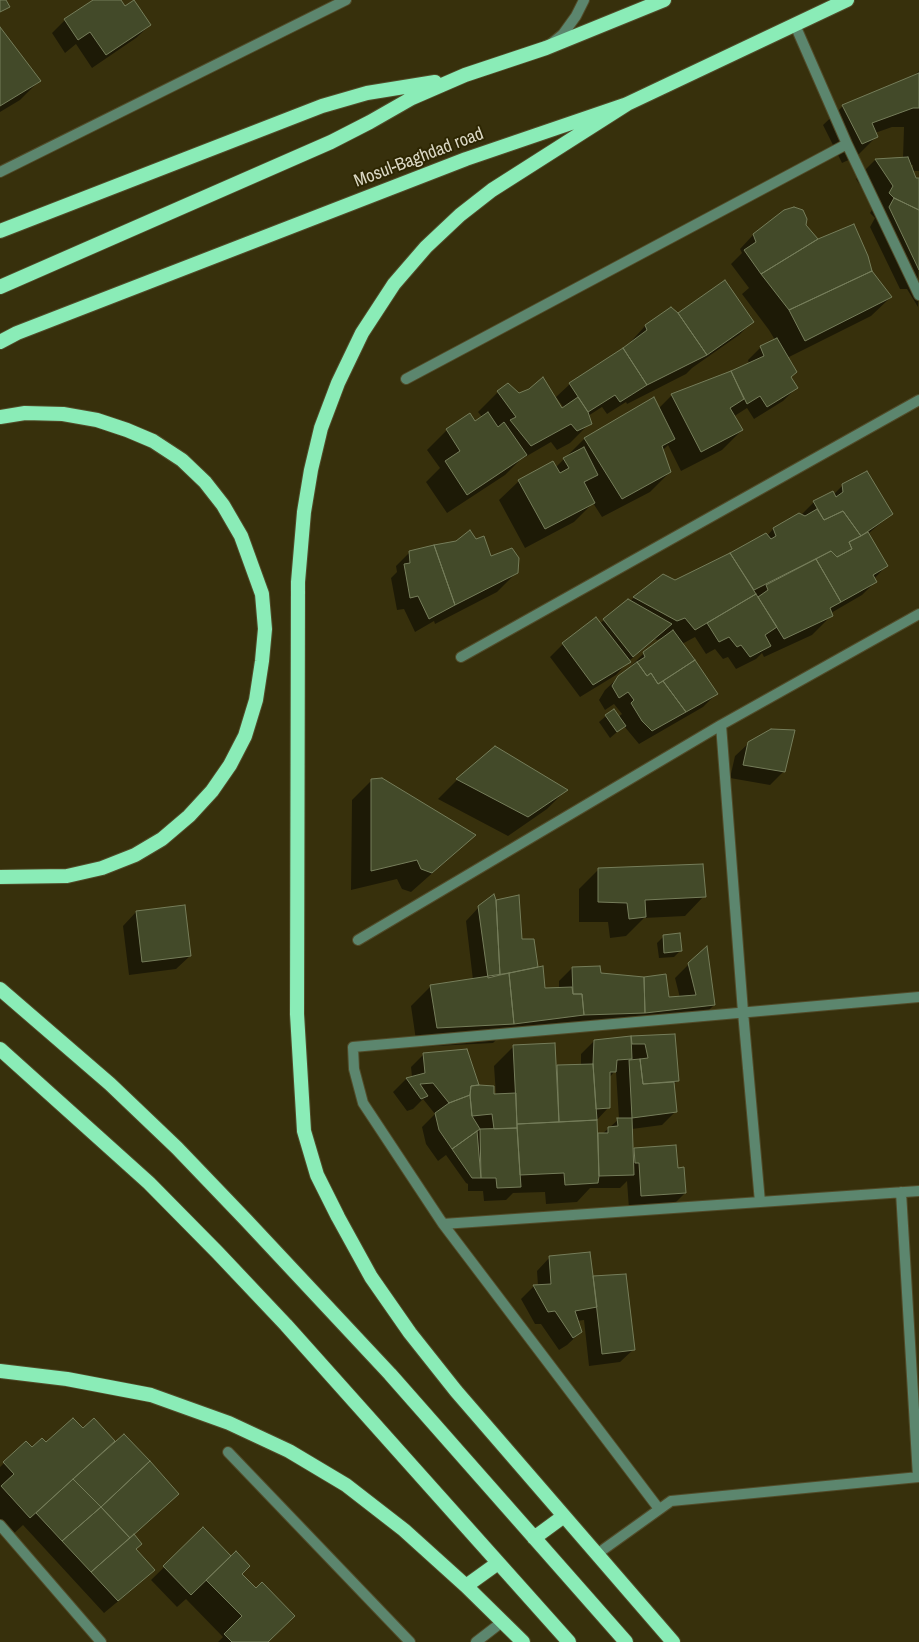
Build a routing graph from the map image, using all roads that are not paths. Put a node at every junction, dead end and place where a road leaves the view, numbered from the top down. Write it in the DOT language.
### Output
graph roads {
  1 [pos="346,0"];
  2 [pos="584,0"];
  3 [pos="664,0"];
  4 [pos="847,0"];
  5 [pos="795,25"];
  6 [pos="546,48"];
  7 [pos="465,76"];
  8 [pos="627,104"];
  9 [pos="847,144"];
  10 [pos="0,172"];
  11 [pos="0,231"];
  12 [pos="0,287"];
  13 [pos="919,294"];
  14 [pos="0,342"];
  15 [pos="406,379"];
  16 [pos="919,400"];
  17 [pos="0,417"];
  18 [pos="919,614"];
  19 [pos="461,657"];
  20 [pos="721,726"];
  21 [pos="0,877"];
  22 [pos="358,940"];
  23 [pos="0,989"];
  24 [pos="919,996"];
  25 [pos="743,1012"];
  26 [pos="0,1049"];
  27 [pos="919,1191"];
  28 [pos="901,1192"];
  29 [pos="760,1202"];
  30 [pos="443,1224"];
  31 [pos="0,1371"];
  32 [pos="228,1452"];
  33 [pos="919,1477"];
  34 [pos="659,1510"];
  35 [pos="564,1516"];
  36 [pos="0,1524"];
  37 [pos="534,1538"];
  38 [pos="597,1554"];
  39 [pos="498,1563"];
  40 [pos="466,1586"];
  41 [pos="502,1622"];
  42 [pos="101,1642"];
  43 [pos="410,1642"];
  44 [pos="476,1642"];
  45 [pos="522,1642"];
  46 [pos="569,1642"];
  47 [pos="626,1642"];
  48 [pos="673,1642"];
  1 -- 10 [label="street"];
  2 -- 6 [label="street"];
  3 -- 6 [label="highway"];
  4 -- 5 [label="highway, Mosul-Baghdad road"];
  5 -- 8 [label="highway, Mosul-Baghdad road"];
  5 -- 9 [label="street"];
  6 -- 7 [label="highway"];
  7 -- 11 [label="highway"];
  7 -- 12 [label="highway"];
  8 -- 14 [label="highway, Mosul-Baghdad road"];
  8 -- 35 [label="highway"];
  9 -- 13 [label="street"];
  9 -- 15 [label="street"];
  16 -- 19 [label="street"];
  17 -- 21 [label="highway"];
  18 -- 20 [label="street"];
  20 -- 22 [label="street"];
  20 -- 25 [label="street"];
  23 -- 37 [label="highway"];
  24 -- 25 [label="street"];
  25 -- 29 [label="street"];
  25 -- 30 [label="street"];
  26 -- 39 [label="highway"];
  27 -- 28 [label="street"];
  28 -- 29 [label="street"];
  28 -- 33 [label="street"];
  29 -- 30 [label="street"];
  30 -- 34 [label="street"];
  31 -- 40 [label="highway"];
  32 -- 43 [label="street"];
  33 -- 34 [label="street"];
  34 -- 38 [label="street"];
  35 -- 37 [label="highway"];
  35 -- 38 [label="highway"];
  36 -- 42 [label="street"];
  37 -- 47 [label="highway"];
  38 -- 48 [label="highway"];
  39 -- 40 [label="highway"];
  39 -- 46 [label="highway"];
  40 -- 41 [label="highway"];
  41 -- 44 [label="street"];
  41 -- 45 [label="highway"];
}
